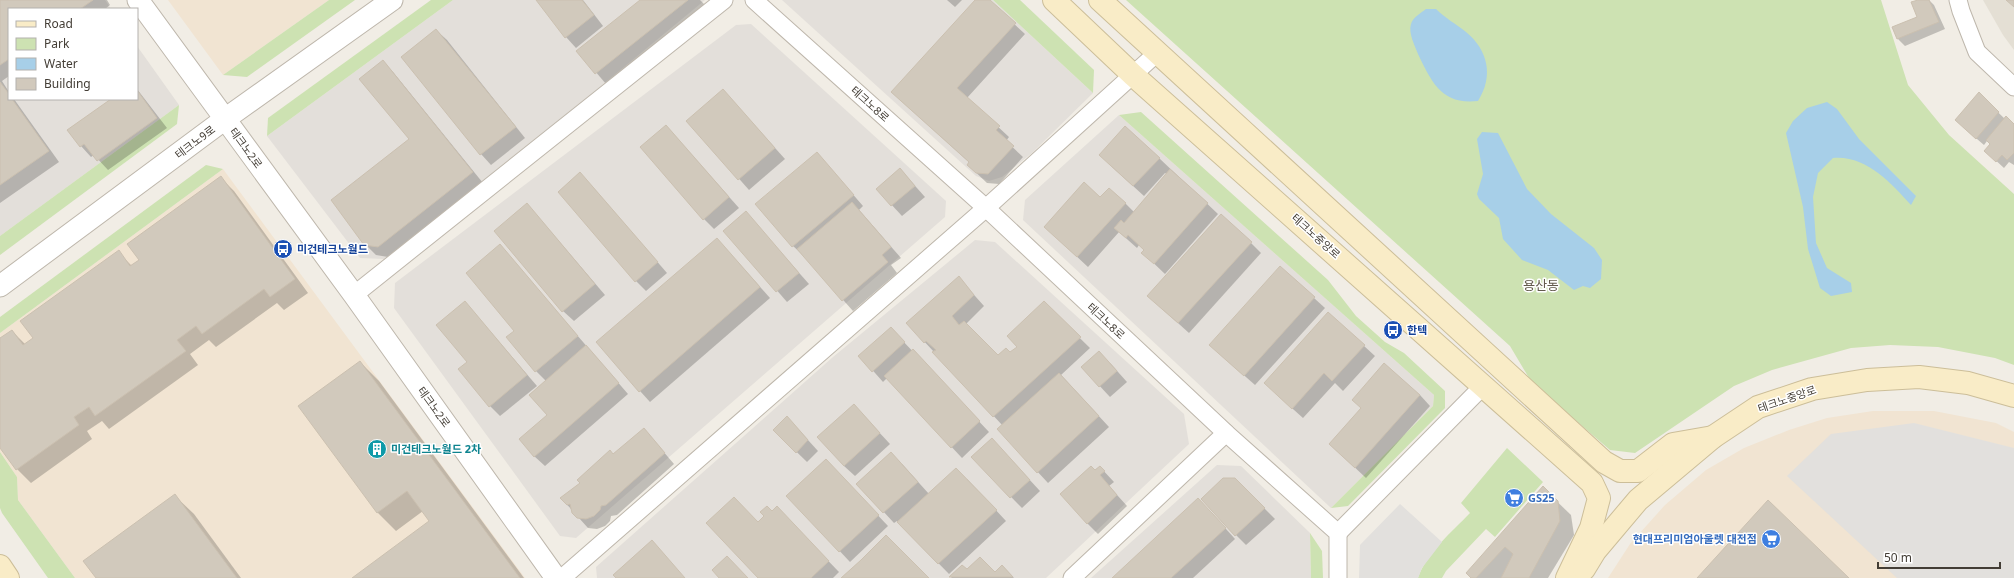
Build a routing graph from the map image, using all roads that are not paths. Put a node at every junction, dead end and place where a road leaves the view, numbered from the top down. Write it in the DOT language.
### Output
graph roads {
  1 [pos="138,0"];
  2 [pos="392,0"];
  3 [pos="724,0"];
  4 [pos="754,0"];
  5 [pos="1054,0"];
  6 [pos="1100,0"];
  7 [pos="1958,0"];
  8 [pos="1157,53"];
  9 [pos="1133,75"];
  10 [pos="2014,87"];
  11 [pos="225,119"];
  12 [pos="986,208"];
  13 [pos="0,286"];
  14 [pos="354,295"];
  15 [pos="1484,385"];
  16 [pos="2011,393"];
  17 [pos="1226,433"];
  18 [pos="1713,436"];
  19 [pos="1338,533"];
  20 [pos="0,566"];
  21 [pos="8,578"];
  22 [pos="556,578"];
  23 [pos="562,578"];
  24 [pos="1072,578"];
  25 [pos="1338,578"];
  26 [pos="1567,578"];
  27 [pos="1578,578"];
  1 -- 11 [label="street, 테크노2로"];
  2 -- 11 [label="street, 테크노9로"];
  3 -- 14 [label="street"];
  4 -- 12 [label="street, 테크노8로"];
  5 -- 9 [label="main road, 테크노중앙로"];
  6 -- 8 [label="main road"];
  7 -- 10 [label="street"];
  8 -- 9 [label="street"];
  8 -- 18 [label="main road"];
  9 -- 12 [label="street"];
  9 -- 15 [label="main road, 테크노중앙로"];
  11 -- 13 [label="street, 테크노9로"];
  11 -- 14 [label="street, 테크노2로"];
  12 -- 17 [label="street, 테크노8로"];
  12 -- 23 [label="street"];
  14 -- 22 [label="street, 테크노2로"];
  15 -- 19 [label="street"];
  15 -- 26 [label="main road, 테크노중앙로"];
  16 -- 18 [label="main road, 테크노중앙로"];
  17 -- 19 [label="street, 테크노8로"];
  17 -- 24 [label="street"];
  18 -- 27 [label="main road, 테크노중앙로"];
  19 -- 25 [label="street"];
  20 -- 21 [label="main road"];
}
